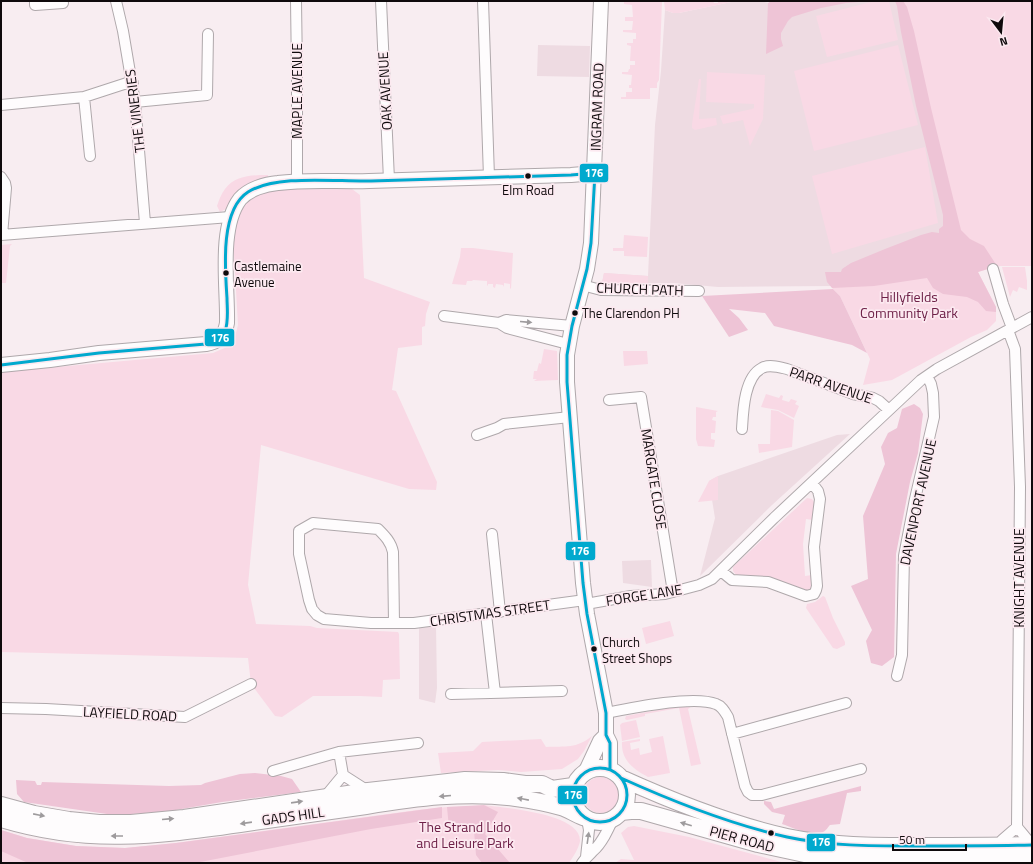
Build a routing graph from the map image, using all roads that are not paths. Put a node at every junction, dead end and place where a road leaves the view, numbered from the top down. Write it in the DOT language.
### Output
graph roads {
  1 [pos="35,1"];
  2 [pos="116,1"];
  3 [pos="296,1"];
  4 [pos="381,1"];
  5 [pos="483,1"];
  6 [pos="601,1"];
  7 [pos="63,3"];
  8 [pos="208,34"];
  9 [pos="133,83"];
  10 [pos="84,97"];
  11 [pos="135,102"];
  12 [pos="1,105"];
  13 [pos="90,156"];
  14 [pos="594,173"];
  15 [pos="1,177"];
  16 [pos="489,177"];
  17 [pos="389,180"];
  18 [pos="296,182"];
  19 [pos="230,217"];
  20 [pos="145,223"];
  21 [pos="2,235"];
  22 [pos="993,269"];
  23 [pos="582,285"];
  24 [pos="699,291"];
  25 [pos="444,316"];
  26 [pos="1032,317"];
  27 [pos="499,323"];
  28 [pos="572,326"];
  29 [pos="1010,329"];
  30 [pos="568,344"];
  31 [pos="1,365"];
  32 [pos="927,376"];
  33 [pos="609,400"];
  34 [pos="889,410"];
  35 [pos="570,417"];
  36 [pos="742,429"];
  37 [pos="477,435"];
  38 [pos="812,482"];
  39 [pos="492,534"];
  40 [pos="721,571"];
  41 [pos="673,592"];
  42 [pos="586,602"];
  43 [pos="500,612"];
  44 [pos="486,614"];
  45 [pos="394,623"];
  46 [pos="897,676"];
  47 [pos="250,684"];
  48 [pos="562,691"];
  49 [pos="495,692"];
  50 [pos="451,694"];
  51 [pos="846,703"];
  52 [pos="1,708"];
  53 [pos="606,713"];
  54 [pos="732,734"];
  55 [pos="606,735"];
  56 [pos="418,743"];
  57 [pos="339,752"];
  58 [pos="861,769"];
  59 [pos="273,771"];
  60 [pos="616,773"];
  61 [pos="343,775"];
  62 [pos="580,778"];
  63 [pos="368,792"];
  64 [pos="324,798"];
  65 [pos="1,805"];
  66 [pos="617,816"];
  67 [pos="585,818"];
  68 [pos="1,819"];
  69 [pos="1017,827"];
  70 [pos="1032,845"];
  71 [pos="1001,846"];
  72 [pos="584,860"];
  73 [pos="1032,860"];
  1 -- 7 [label="street"];
  2 -- 9 [label="street, THE VINERIES"];
  3 -- 18 [label="street, MAPLE AVENUE"];
  4 -- 17 [label="street, OAK AVENUE"];
  5 -- 16 [label="street"];
  6 -- 14 [label="street, INGRAM ROAD"];
  8 -- 11 [label="street"];
  9 -- 10 [label="street"];
  9 -- 11 [label="street, THE VINERIES"];
  10 -- 12 [label="street"];
  10 -- 13 [label="street"];
  11 -- 20 [label="street, THE VINERIES"];
  14 -- 16 [label="street"];
  14 -- 23 [label="street, INGRAM ROAD"];
  15 -- 21 [label="street"];
  16 -- 17 [label="street"];
  17 -- 18 [label="street"];
  18 -- 19 [label="street"];
  19 -- 20 [label="street"];
  19 -- 31 [label="street"];
  20 -- 21 [label="street"];
  22 -- 29 [label="street, KNIGHT AVENUE"];
  23 -- 24 [label="street, CHURCH PATH"];
  23 -- 28 [label="street, INGRAM ROAD"];
  25 -- 27 [label="street"];
  26 -- 29 [label="street, PARR AVENUE"];
  27 -- 28 [label="street, one-way"];
  27 -- 30 [label="street"];
  28 -- 30 [label="street, INGRAM ROAD"];
  29 -- 32 [label="street, PARR AVENUE"];
  29 -- 69 [label="street, KNIGHT AVENUE"];
  30 -- 35 [label="street, INGRAM ROAD"];
  32 -- 34 [label="street, PARR AVENUE"];
  32 -- 46 [label="street, DAVENPORT AVENUE"];
  33 -- 41 [label="street, MARGATE CLOSE"];
  34 -- 36 [label="street, PARR AVENUE"];
  34 -- 38 [label="street, FORGE LANE"];
  35 -- 37 [label="street"];
  35 -- 42 [label="street, INGRAM ROAD"];
  38 -- 40 [label="street, FORGE LANE"];
  38 -- 40 [label="street"];
  39 -- 43 [label="street"];
  40 -- 41 [label="street, FORGE LANE"];
  41 -- 42 [label="street, FORGE LANE"];
  42 -- 43 [label="street, CHRISTMAS STREET"];
  42 -- 53 [label="street, INGRAM ROAD"];
  43 -- 44 [label="street, CHRISTMAS STREET"];
  44 -- 45 [label="street, CHRISTMAS STREET"];
  44 -- 49 [label="street"];
  45 -- 45 [label="street, CHRISTMAS STREET"];
  47 -- 52 [label="street, LAYFIELD ROAD"];
  48 -- 49 [label="street"];
  49 -- 50 [label="street"];
  51 -- 54 [label="street"];
  53 -- 54 [label="street"];
  53 -- 55 [label="street, INGRAM ROAD"];
  54 -- 58 [label="street"];
  55 -- 60 [label="street, INGRAM ROAD"];
  55 -- 62 [label="street"];
  56 -- 57 [label="street"];
  57 -- 59 [label="street"];
  57 -- 61 [label="street"];
  60 -- 62 [label="main road"];
  60 -- 66 [label="main road"];
  60 -- 71 [label="main road, PIER ROAD"];
  61 -- 63 [label="street"];
  61 -- 64 [label="street"];
  62 -- 63 [label="main road, GADS HILL"];
  62 -- 67 [label="main road"];
  63 -- 64 [label="main road, GADS HILL"];
  65 -- 64 [label="main road, GADS HILL, one-way"];
  66 -- 67 [label="main road"];
  66 -- 72 [label="street"];
  73 -- 66 [label="main road, PIER ROAD, one-way"];
  67 -- 68 [label="main road, GADS HILL, one-way"];
  72 -- 67 [label="street, one-way"];
  69 -- 70 [label="street"];
  69 -- 71 [label="street"];
  70 -- 71 [label="main road, PIER ROAD"];
}
